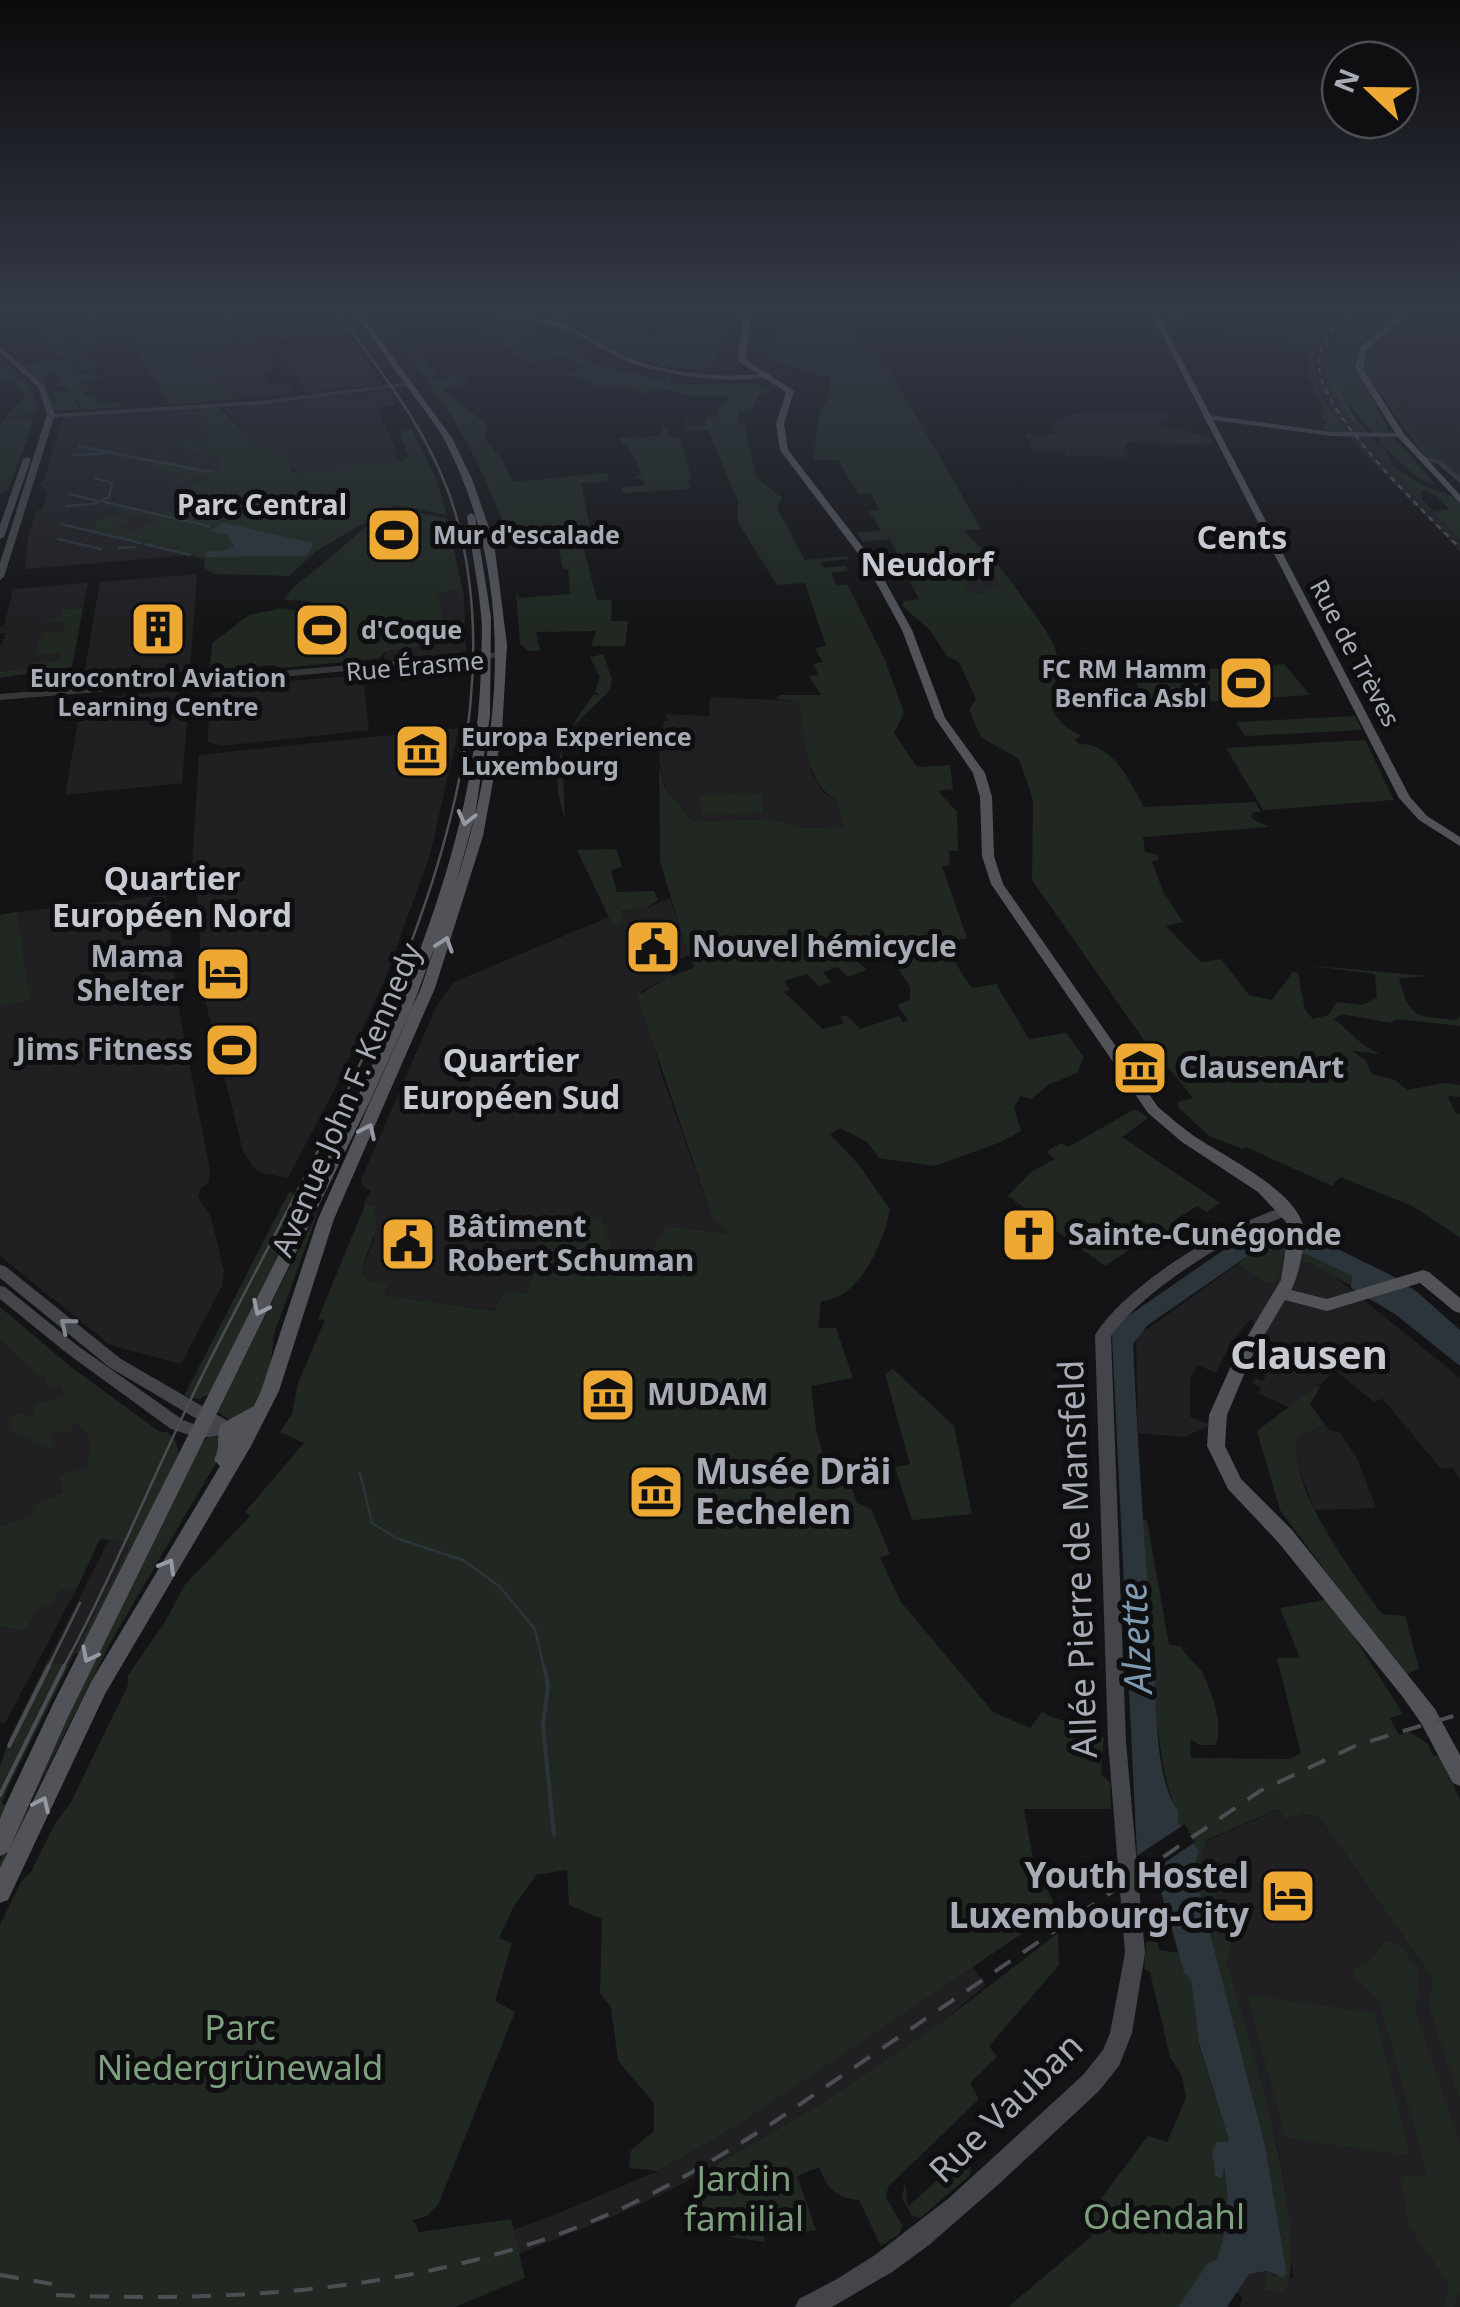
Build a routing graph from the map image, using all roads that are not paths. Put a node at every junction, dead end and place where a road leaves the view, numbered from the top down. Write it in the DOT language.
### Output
graph roads {
  1 [pos="43,413"];
  2 [pos="84,413"];
  3 [pos="423,413"];
  4 [pos="783,413"];
  5 [pos="1386,413"];
  6 [pos="51,415"];
  7 [pos="1207,415"];
  8 [pos="1401,435"];
  9 [pos="1423,461"];
  10 [pos="1460,481"];
  11 [pos="1460,500"];
  12 [pos="11,501"];
  13 [pos="0,538"];
  14 [pos="0,577"];
  15 [pos="495,657"];
  16 [pos="0,699"];
  17 [pos="1460,842"];
  18 [pos="1287,1210"];
  19 [pos="0,1270"];
  20 [pos="0,1292"];
  21 [pos="1284,1294"];
  22 [pos="1460,1307"];
  23 [pos="263,1406"];
  24 [pos="203,1423"];
  25 [pos="227,1429"];
  26 [pos="198,1514"];
  27 [pos="1460,1776"];
  28 [pos="0,1845"];
  29 [pos="1130,1886"];
  30 [pos="0,1892"];
  31 [pos="807,2307"];
  1 -- 12 [label="main road"];
  2 -- 6 [label="street"];
  3 -- 15 [label="main road, Avenue John F. Kennedy"];
  4 -- 18 [label="main road"];
  5 -- 8 [label="main road"];
  6 -- 12 [label="main road"];
  7 -- 8 [label="main road"];
  7 -- 17 [label="main road, Rue de Trèves"];
  8 -- 9 [label="main road"];
  9 -- 10 [label="street"];
  9 -- 11 [label="main road"];
  12 -- 13 [label="main road"];
  12 -- 14 [label="main road"];
  15 -- 16 [label="street, Rue Érasme"];
  23 -- 15 [label="main road, Avenue John F. Kennedy, one-way"];
  15 -- 24 [label="main road, Avenue John F. Kennedy, one-way"];
  18 -- 21 [label="main road"];
  18 -- 29 [label="main road, Allée Pierre de Mansfeld"];
  24 -- 19 [label="main road, one-way"];
  20 -- 24 [label="main road"];
  21 -- 22 [label="main road"];
  21 -- 27 [label="main road"];
  23 -- 25 [label="main road"];
  23 -- 26 [label="main road, Avenue John F. Kennedy"];
  24 -- 25 [label="main road"];
  24 -- 28 [label="main road, Avenue John F. Kennedy, one-way"];
  25 -- 26 [label="main road"];
  30 -- 26 [label="main road, Avenue John F. Kennedy, one-way"];
  29 -- 31 [label="main road, Rue Vauban"];
}
